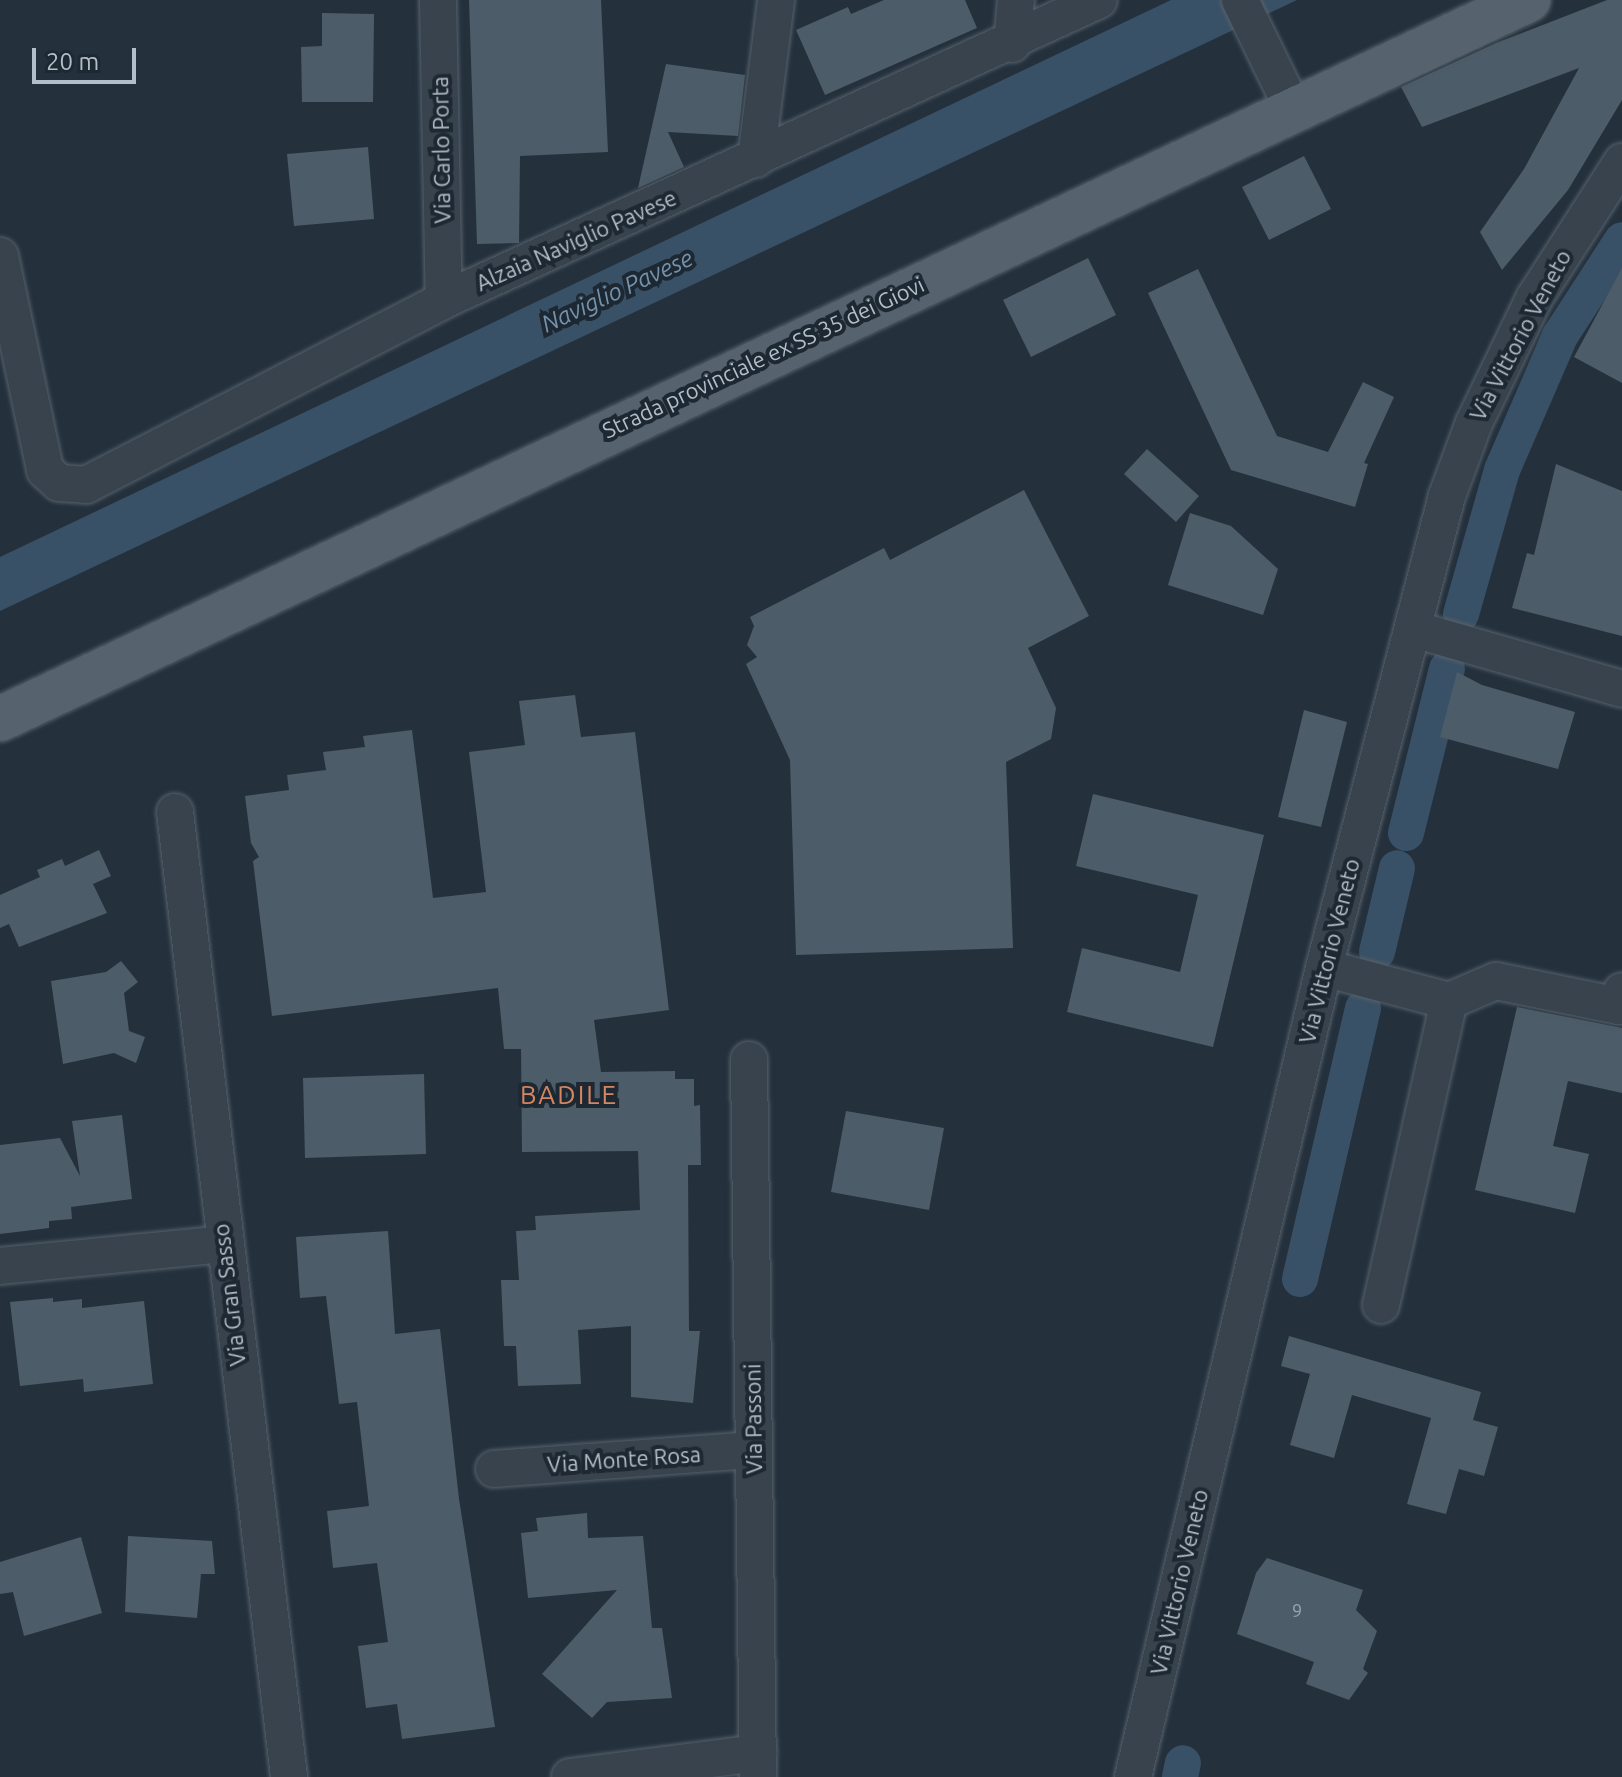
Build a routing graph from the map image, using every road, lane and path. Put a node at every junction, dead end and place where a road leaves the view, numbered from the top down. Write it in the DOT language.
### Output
graph roads {
  1 [pos="438,0"];
  2 [pos="776,0"];
  3 [pos="1016,0"];
  4 [pos="1099,0"];
  5 [pos="1240,0"];
  6 [pos="1528,0"];
  7 [pos="1012,44"];
  8 [pos="1292,107"];
  9 [pos="756,159"];
  10 [pos="1622,162"];
  11 [pos="0,256"];
  12 [pos="444,300"];
  13 [pos="1413,629"];
  14 [pos="1622,689"];
  15 [pos="0,719"];
  16 [pos="175,812"];
  17 [pos="1324,968"];
  18 [pos="1622,991"];
  19 [pos="1449,1001"];
  20 [pos="749,1060"];
  21 [pos="223,1244"];
  22 [pos="0,1266"];
  23 [pos="1381,1305"];
  24 [pos="753,1450"];
  25 [pos="494,1469"];
  26 [pos="758,1765"];
  27 [pos="289,1777"];
  28 [pos="570,1777"];
  29 [pos="1133,1777"];
  1 -- 12 [label="street, Via Carlo Porta"];
  2 -- 9 [label="street"];
  3 -- 7 [label="street"];
  4 -- 7 [label="street, Alzaia Naviglio Pavese"];
  5 -- 8 [label="street"];
  6 -- 8 [label="main road, Strada provinciale ex SS 35 dei Giovi"];
  7 -- 9 [label="street, Alzaia Naviglio Pavese"];
  8 -- 15 [label="main road, Strada provinciale ex SS 35 dei Giovi"];
  9 -- 12 [label="street, Alzaia Naviglio Pavese"];
  10 -- 13 [label="street, Via Vittorio Veneto"];
  11 -- 12 [label="street, Alzaia Naviglio Pavese"];
  13 -- 14 [label="street"];
  13 -- 17 [label="street, Via Vittorio Veneto"];
  16 -- 21 [label="street, Via Gran Sasso"];
  17 -- 19 [label="street"];
  17 -- 29 [label="street, Via Vittorio Veneto"];
  18 -- 19 [label="street"];
  19 -- 23 [label="street"];
  20 -- 24 [label="street, Via Passoni"];
  21 -- 22 [label="street"];
  21 -- 27 [label="street, Via Gran Sasso"];
  24 -- 25 [label="street, Via Monte Rosa"];
  24 -- 26 [label="street, Via Passoni"];
  26 -- 28 [label="street"];
}
